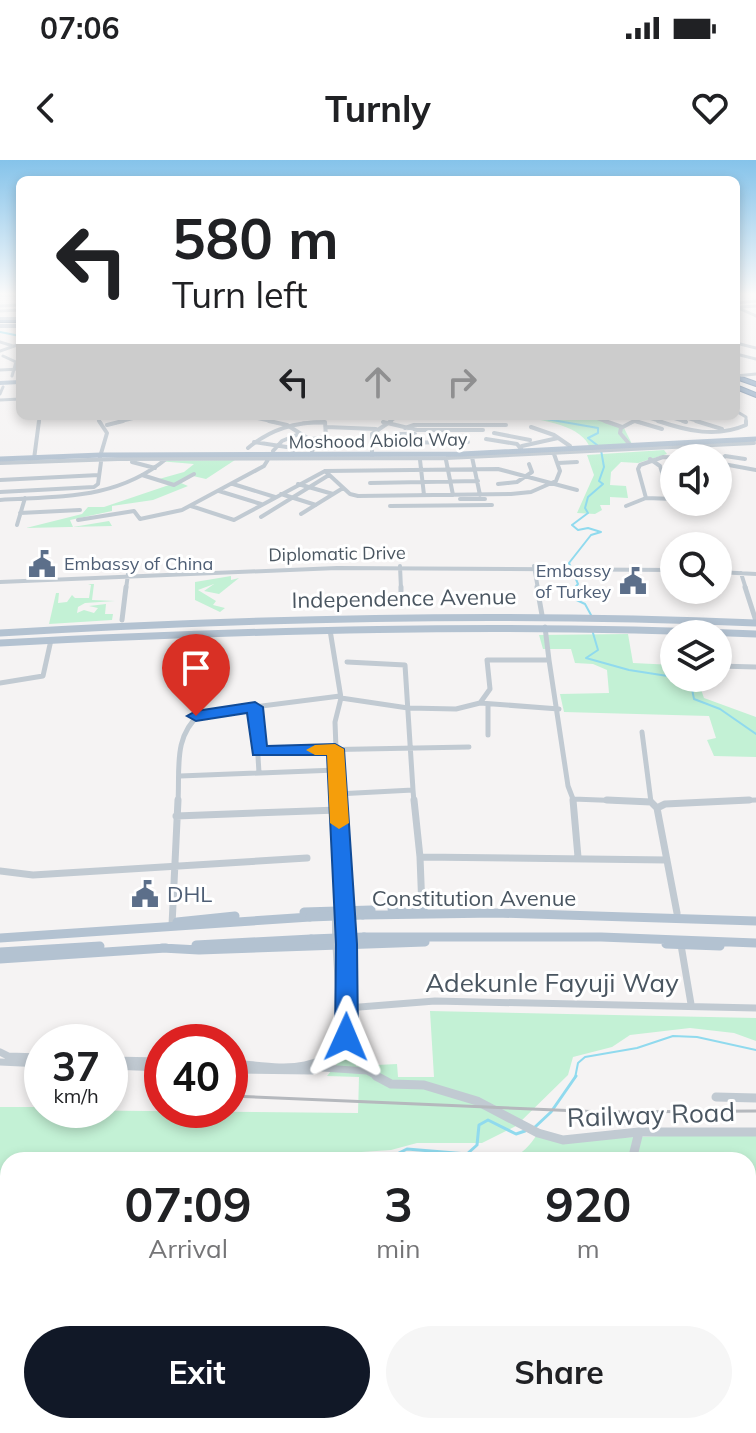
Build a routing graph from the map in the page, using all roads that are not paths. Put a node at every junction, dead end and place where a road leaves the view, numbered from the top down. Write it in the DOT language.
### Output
graph roads {
  1 [pos="3,356"];
  2 [pos="740,356"];
  3 [pos="745,358"];
  4 [pos="756,359"];
  5 [pos="740,360"];
  6 [pos="14,369"];
  7 [pos="0,370"];
  8 [pos="12,376"];
  9 [pos="1,384"];
  10 [pos="0,397"];
  11 [pos="740,413"];
  12 [pos="39,420"];
  13 [pos="100,420"];
  14 [pos="102,420"];
  15 [pos="127,420"];
  16 [pos="264,420"];
  17 [pos="388,420"];
  18 [pos="602,420"];
  19 [pos="656,420"];
  20 [pos="665,420"];
  21 [pos="679,420"];
  22 [pos="691,420"];
  23 [pos="635,421"];
  24 [pos="384,422"];
  25 [pos="662,422"];
  26 [pos="437,424"];
  27 [pos="463,424"];
  28 [pos="482,424"];
  29 [pos="107,425"];
  30 [pos="287,425"];
  31 [pos="506,425"];
  32 [pos="326,427"];
  33 [pos="349,427"];
  34 [pos="531,427"];
  35 [pos="622,427"];
  36 [pos="702,427"];
  37 [pos="405,428"];
  38 [pos="374,429"];
  39 [pos="662,429"];
  40 [pos="465,430"];
  41 [pos="483,430"];
  42 [pos="440,431"];
  43 [pos="723,431"];
  44 [pos="416,432"];
  45 [pos="494,433"];
  46 [pos="300,434"];
  47 [pos="349,434"];
  48 [pos="394,434"];
  49 [pos="509,434"];
  50 [pos="326,437"];
  51 [pos="559,438"];
  52 [pos="309,439"];
  53 [pos="486,439"];
  54 [pos="503,440"];
  55 [pos="530,440"];
  56 [pos="254,442"];
  57 [pos="442,442"];
  58 [pos="468,442"];
  59 [pos="732,442"];
  60 [pos="754,442"];
  61 [pos="379,443"];
  62 [pos="417,443"];
  63 [pos="705,444"];
  64 [pos="718,444"];
  65 [pos="277,445"];
  66 [pos="570,446"];
  67 [pos="488,447"];
  68 [pos="660,447"];
  69 [pos="660,447"];
  70 [pos="248,448"];
  71 [pos="293,448"];
  72 [pos="632,448"];
  73 [pos="273,451"];
  74 [pos="524,451"];
  75 [pos="605,451"];
  76 [pos="312,452"];
  77 [pos="418,453"];
  78 [pos="553,453"];
  79 [pos="471,456"];
  80 [pos="103,457"];
  81 [pos="166,457"];
  82 [pos="291,457"];
  83 [pos="370,457"];
  84 [pos="446,457"];
  85 [pos="732,457"];
  86 [pos="327,458"];
  87 [pos="34,459"];
  88 [pos="269,459"];
  89 [pos="344,459"];
  90 [pos="650,459"];
  91 [pos="660,459"];
  92 [pos="745,459"];
  93 [pos="420,460"];
  94 [pos="0,461"];
  95 [pos="577,462"];
  96 [pos="558,463"];
  97 [pos="529,464"];
  98 [pos="43,465"];
  99 [pos="660,466"];
  100 [pos="732,466"];
  101 [pos="155,468"];
  102 [pos="448,469"];
  103 [pos="475,469"];
  104 [pos="420,470"];
  105 [pos="756,470"];
  106 [pos="370,471"];
  107 [pos="327,473"];
  108 [pos="194,474"];
  109 [pos="99,475"];
  110 [pos="142,475"];
  111 [pos="64,477"];
  112 [pos="527,477"];
  113 [pos="30,479"];
  114 [pos="0,480"];
  115 [pos="478,481"];
  116 [pos="422,482"];
  117 [pos="450,482"];
  118 [pos="232,483"];
  119 [pos="370,483"];
  120 [pos="298,484"];
  121 [pos="498,484"];
  122 [pos="552,484"];
  123 [pos="312,488"];
  124 [pos="343,488"];
  125 [pos="62,489"];
  126 [pos="27,490"];
  127 [pos="577,490"];
  128 [pos="218,491"];
  129 [pos="0,492"];
  130 [pos="333,494"];
  131 [pos="278,495"];
  132 [pos="424,495"];
  133 [pos="453,495"];
  134 [pos="372,496"];
  135 [pos="60,497"];
  136 [pos="483,497"];
  137 [pos="294,498"];
  138 [pos="646,498"];
  139 [pos="660,498"];
  140 [pos="25,499"];
  141 [pos="0,500"];
  142 [pos="439,500"];
  143 [pos="470,500"];
  144 [pos="391,503"];
  145 [pos="261,504"];
  146 [pos="316,505"];
  147 [pos="492,505"];
  148 [pos="191,506"];
  149 [pos="626,506"];
  150 [pos="80,510"];
  151 [pos="20,513"];
  152 [pos="301,514"];
  153 [pos="261,517"];
  154 [pos="78,520"];
  155 [pos="17,525"];
  156 [pos="400,566"];
  157 [pos="534,566"];
  158 [pos="660,569"];
  159 [pos="732,573"];
  160 [pos="741,573"];
  161 [pos="128,574"];
  162 [pos="756,574"];
  163 [pos="0,582"];
  164 [pos="401,597"];
  165 [pos="542,615"];
  166 [pos="122,620"];
  167 [pos="756,622"];
  168 [pos="153,623"];
  169 [pos="545,627"];
  170 [pos="330,630"];
  171 [pos="660,631"];
  172 [pos="732,633"];
  173 [pos="752,634"];
  174 [pos="0,637"];
  175 [pos="66,639"];
  176 [pos="51,640"];
  177 [pos="549,660"];
  178 [pos="347,662"];
  179 [pos="732,666"];
  180 [pos="756,667"];
  181 [pos="0,683"];
  182 [pos="341,697"];
  183 [pos="480,703"];
  184 [pos="488,706"];
  185 [pos="255,707"];
  186 [pos="408,708"];
  187 [pos="559,709"];
  188 [pos="642,732"];
  189 [pos="488,735"];
  190 [pos="469,747"];
  191 [pos="411,748"];
  192 [pos="335,749"];
  193 [pos="259,751"];
  194 [pos="336,770"];
  195 [pos="259,773"];
  196 [pos="180,776"];
  197 [pos="413,790"];
  198 [pos="337,794"];
  199 [pos="573,799"];
  200 [pos="756,800"];
  201 [pos="654,805"];
  202 [pos="338,810"];
  203 [pos="176,816"];
  204 [pos="420,857"];
  205 [pos="578,857"];
  206 [pos="307,858"];
  207 [pos="667,860"];
  208 [pos="174,864"];
  209 [pos="0,871"];
  210 [pos="341,908"];
  211 [pos="422,909"];
  212 [pos="677,913"];
  213 [pos="447,914"];
  214 [pos="616,916"];
  215 [pos="756,919"];
  216 [pos="173,925"];
  217 [pos="97,932"];
  218 [pos="482,936"];
  219 [pos="601,937"];
  220 [pos="0,938"];
  221 [pos="346,944"];
  222 [pos="332,945"];
  223 [pos="681,945"];
  224 [pos="756,946"];
  225 [pos="19,947"];
  226 [pos="162,948"];
  227 [pos="0,949"];
  228 [pos="128,950"];
  229 [pos="0,959"];
  230 [pos="691,1004"];
  231 [pos="347,1008"];
  232 [pos="756,1008"];
  233 [pos="0,1052"];
  234 [pos="24,1056"];
  235 [pos="0,1062"];
  236 [pos="24,1063"];
  237 [pos="248,1064"];
  238 [pos="323,1068"];
  239 [pos="248,1071"];
  240 [pos="716,1097"];
  241 [pos="756,1098"];
  242 [pos="639,1132"];
  243 [pos="756,1132"];
  244 [pos="634,1152"];
  1 -- 6 [label="street"];
  2 -- 3 [label="street"];
  3 -- 4 [label="street"];
  3 -- 5 [label="street"];
  6 -- 7 [label="street"];
  6 -- 8 [label="street"];
  9 -- 10 [label="street"];
  11 -- 43 [label="street"];
  12 -- 87 [label="street"];
  13 -- 80 [label="street"];
  14 -- 29 [label="street"];
  15 -- 29 [label="street"];
  16 -- 30 [label="street"];
  17 -- 24 [label="street"];
  18 -- 35 [label="street"];
  19 -- 25 [label="street"];
  20 -- 25 [label="street"];
  21 -- 36 [label="street"];
  22 -- 43 [label="street"];
  23 -- 35 [label="street"];
  23 -- 39 [label="street"];
  24 -- 37 [label="street"];
  24 -- 38 [label="street"];
  25 -- 43 [label="street"];
  26 -- 27 [label="street"];
  26 -- 37 [label="street"];
  26 -- 42 [label="street"];
  27 -- 28 [label="street"];
  27 -- 40 [label="street"];
  28 -- 31 [label="street"];
  28 -- 41 [label="street"];
  29 -- 80 [label="street"];
  30 -- 32 [label="street"];
  30 -- 46 [label="street"];
  30 -- 56 [label="street"];
  32 -- 33 [label="street"];
  32 -- 50 [label="street"];
  33 -- 38 [label="street"];
  33 -- 47 [label="street"];
  34 -- 51 [label="street"];
  35 -- 72 [label="street"];
  37 -- 44 [label="street"];
  38 -- 83 [label="street"];
  40 -- 41 [label="street"];
  40 -- 42 [label="street"];
  40 -- 58 [label="street"];
  41 -- 53 [label="street"];
  42 -- 44 [label="street"];
  42 -- 57 [label="street"];
  43 -- 59 [label="street"];
  44 -- 48 [label="street"];
  44 -- 62 [label="street"];
  45 -- 49 [label="street"];
  46 -- 52 [label="street"];
  46 -- 65 [label="street"];
  49 -- 54 [label="street"];
  49 -- 55 [label="street"];
  50 -- 52 [label="street"];
  50 -- 76 [label="street"];
  51 -- 66 [label="street"];
  51 -- 74 [label="street"];
  52 -- 71 [label="street"];
  53 -- 54 [label="street"];
  53 -- 67 [label="street"];
  54 -- 74 [label="street"];
  56 -- 65 [label="street"];
  56 -- 70 [label="street"];
  57 -- 58 [label="street"];
  57 -- 62 [label="street"];
  57 -- 84 [label="street"];
  58 -- 79 [label="street"];
  59 -- 60 [label="main road, Moshood Abiola Way"];
  59 -- 63 [label="main road, Moshood Abiola Way"];
  60 -- 64 [label="street"];
  61 -- 62 [label="street"];
  62 -- 77 [label="street"];
  65 -- 71 [label="street"];
  65 -- 73 [label="street"];
  68 -- 72 [label="main road, Moshood Abiola Way"];
  69 -- 75 [label="street"];
  71 -- 82 [label="street"];
  72 -- 75 [label="main road, Moshood Abiola Way"];
  74 -- 78 [label="main road, Moshood Abiola Way"];
  74 -- 79 [label="main road, Moshood Abiola Way"];
  74 -- 83 [label="main road, Moshood Abiola Way"];
  75 -- 78 [label="street"];
  75 -- 78 [label="main road, Moshood Abiola Way"];
  78 -- 79 [label="street"];
  78 -- 96 [label="street"];
  79 -- 84 [label="main road, Moshood Abiola Way"];
  79 -- 89 [label="street"];
  79 -- 103 [label="street"];
  80 -- 81 [label="main road, Moshood Abiola Way"];
  80 -- 87 [label="main road, Moshood Abiola Way"];
  80 -- 98 [label="street"];
  80 -- 101 [label="street"];
  80 -- 109 [label="street"];
  81 -- 82 [label="main road, Moshood Abiola Way"];
  81 -- 87 [label="street"];
  81 -- 88 [label="main road, Moshood Abiola Way"];
  81 -- 101 [label="street"];
  82 -- 86 [label="main road, Moshood Abiola Way"];
  82 -- 88 [label="main road, Moshood Abiola Way"];
  83 -- 84 [label="main road, Moshood Abiola Way"];
  83 -- 86 [label="main road, Moshood Abiola Way"];
  83 -- 89 [label="main road, Moshood Abiola Way"];
  84 -- 102 [label="street"];
  85 -- 92 [label="street"];
  86 -- 88 [label="street"];
  86 -- 89 [label="main road, Moshood Abiola Way"];
  86 -- 107 [label="street"];
  87 -- 94 [label="main road, Moshood Abiola Way"];
  87 -- 113 [label="street"];
  88 -- 118 [label="street"];
  90 -- 91 [label="street"];
  90 -- 99 [label="street"];
  90 -- 138 [label="street"];
  93 -- 104 [label="street"];
  95 -- 96 [label="street"];
  96 -- 122 [label="street"];
  97 -- 112 [label="street"];
  100 -- 105 [label="street"];
  101 -- 110 [label="street"];
  102 -- 103 [label="street"];
  102 -- 104 [label="street"];
  102 -- 117 [label="street"];
  103 -- 112 [label="street"];
  103 -- 115 [label="street"];
  104 -- 106 [label="street"];
  104 -- 116 [label="street"];
  106 -- 107 [label="street"];
  106 -- 119 [label="street"];
  107 -- 120 [label="street"];
  107 -- 123 [label="street"];
  107 -- 124 [label="street"];
  108 -- 110 [label="street"];
  109 -- 111 [label="street"];
  109 -- 125 [label="street"];
  110 -- 135 [label="street"];
  111 -- 113 [label="street"];
  111 -- 125 [label="street"];
  112 -- 121 [label="street"];
  112 -- 122 [label="street"];
  113 -- 114 [label="street"];
  113 -- 126 [label="street"];
  115 -- 117 [label="street"];
  115 -- 136 [label="street"];
  116 -- 117 [label="street"];
  116 -- 119 [label="street"];
  116 -- 132 [label="street"];
  117 -- 133 [label="street"];
  118 -- 128 [label="street"];
  118 -- 131 [label="street"];
  119 -- 134 [label="street"];
  120 -- 123 [label="street"];
  120 -- 131 [label="street"];
  122 -- 127 [label="street"];
  122 -- 136 [label="street"];
  123 -- 130 [label="street"];
  123 -- 137 [label="street"];
  124 -- 130 [label="street"];
  124 -- 134 [label="street"];
  125 -- 126 [label="street"];
  125 -- 135 [label="street"];
  126 -- 129 [label="street"];
  126 -- 140 [label="street"];
  128 -- 145 [label="street"];
  128 -- 148 [label="street"];
  130 -- 146 [label="street"];
  131 -- 137 [label="street"];
  131 -- 145 [label="street"];
  132 -- 134 [label="street"];
  132 -- 142 [label="street"];
  133 -- 142 [label="street"];
  133 -- 143 [label="street"];
  135 -- 140 [label="street"];
  136 -- 143 [label="street"];
  137 -- 146 [label="street"];
  137 -- 153 [label="street"];
  138 -- 139 [label="street"];
  138 -- 149 [label="street"];
  140 -- 141 [label="street"];
  140 -- 151 [label="street"];
  142 -- 143 [label="street"];
  142 -- 144 [label="street"];
  143 -- 147 [label="street"];
  145 -- 148 [label="street"];
  146 -- 152 [label="street"];
  148 -- 154 [label="street"];
  150 -- 151 [label="street"];
  151 -- 155 [label="street"];
  156 -- 157 [label="street, Diplomatic Drive"];
  156 -- 161 [label="street, Diplomatic Drive"];
  156 -- 164 [label="street"];
  157 -- 158 [label="street, Diplomatic Drive"];
  157 -- 165 [label="street"];
  159 -- 160 [label="street"];
  160 -- 162 [label="street"];
  160 -- 167 [label="street"];
  161 -- 163 [label="street, Diplomatic Drive"];
  161 -- 166 [label="street"];
  165 -- 167 [label="main road, Independence Avenue"];
  165 -- 168 [label="main road, Independence Avenue"];
  166 -- 168 [label="main road"];
  166 -- 174 [label="main road"];
  168 -- 174 [label="main road, Independence Avenue"];
  169 -- 171 [label="main road, Independence Avenue"];
  169 -- 175 [label="main road, Independence Avenue"];
  169 -- 177 [label="street"];
  170 -- 182 [label="street"];
  172 -- 173 [label="main road, Independence Avenue"];
  174 -- 175 [label="main road, Independence Avenue"];
  174 -- 176 [label="main road, Independence Avenue"];
  175 -- 176 [label="main road, Independence Avenue"];
  176 -- 181 [label="street"];
  177 -- 183 [label="street"];
  177 -- 187 [label="street"];
  178 -- 186 [label="street"];
  179 -- 180 [label="street"];
  182 -- 185 [label="street"];
  182 -- 186 [label="street"];
  182 -- 192 [label="street"];
  183 -- 184 [label="street"];
  183 -- 186 [label="street"];
  184 -- 187 [label="street"];
  184 -- 189 [label="street"];
  185 -- 193 [label="street"];
  185 -- 196 [label="street"];
  186 -- 191 [label="street"];
  187 -- 199 [label="street"];
  188 -- 201 [label="street"];
  190 -- 191 [label="street"];
  191 -- 192 [label="street"];
  191 -- 197 [label="street"];
  192 -- 193 [label="street"];
  192 -- 194 [label="street"];
  193 -- 195 [label="street"];
  194 -- 195 [label="street"];
  194 -- 198 [label="street"];
  195 -- 196 [label="street"];
  196 -- 203 [label="street"];
  197 -- 198 [label="street"];
  197 -- 204 [label="street"];
  198 -- 202 [label="street"];
  199 -- 201 [label="street"];
  199 -- 205 [label="street"];
  200 -- 201 [label="street"];
  201 -- 207 [label="street"];
  202 -- 203 [label="street"];
  202 -- 210 [label="street"];
  203 -- 208 [label="street"];
  204 -- 205 [label="street"];
  204 -- 211 [label="street"];
  205 -- 207 [label="street"];
  206 -- 208 [label="street"];
  207 -- 212 [label="street"];
  208 -- 209 [label="street"];
  208 -- 216 [label="street"];
  210 -- 211 [label="main road"];
  210 -- 216 [label="main road"];
  210 -- 221 [label="street"];
  210 -- 222 [label="street"];
  211 -- 213 [label="main road"];
  212 -- 214 [label="main road"];
  212 -- 215 [label="main road"];
  213 -- 214 [label="main road, Constitution Avenue"];
  213 -- 216 [label="main road, Constitution Avenue, bridge"];
  214 -- 215 [label="main road, Constitution Avenue"];
  216 -- 217 [label="main road, Constitution Avenue"];
  217 -- 225 [label="main road, Constitution Avenue"];
  217 -- 225 [label="main road, Constitution Avenue"];
  218 -- 219 [label="main road, Constitution Avenue"];
  218 -- 221 [label="main road"];
  218 -- 226 [label="main road, Constitution Avenue, bridge"];
  219 -- 223 [label="main road"];
  219 -- 224 [label="main road, Constitution Avenue"];
  220 -- 225 [label="main road, Constitution Avenue"];
  221 -- 222 [label="main road"];
  221 -- 231 [label="street"];
  222 -- 226 [label="main road"];
  222 -- 237 [label="street"];
  223 -- 224 [label="main road"];
  223 -- 230 [label="street"];
  225 -- 227 [label="main road, Constitution Avenue"];
  225 -- 228 [label="main road, Constitution Avenue"];
  225 -- 228 [label="main road, Constitution Avenue"];
  225 -- 229 [label="main road, Constitution Avenue"];
  226 -- 228 [label="main road, Constitution Avenue"];
  230 -- 231 [label="street, Adekunle Fayuji Way"];
  230 -- 232 [label="street, Adekunle Fayuji Way"];
  231 -- 238 [label="street"];
  233 -- 234 [label="street"];
  235 -- 236 [label="street"];
  238 -- 239 [label="street, Railway Road"];
  238 -- 242 [label="street, Railway Road"];
  240 -- 241 [label="street, Railway Road"];
  242 -- 243 [label="street, Railway Road"];
  242 -- 244 [label="street"];
}
